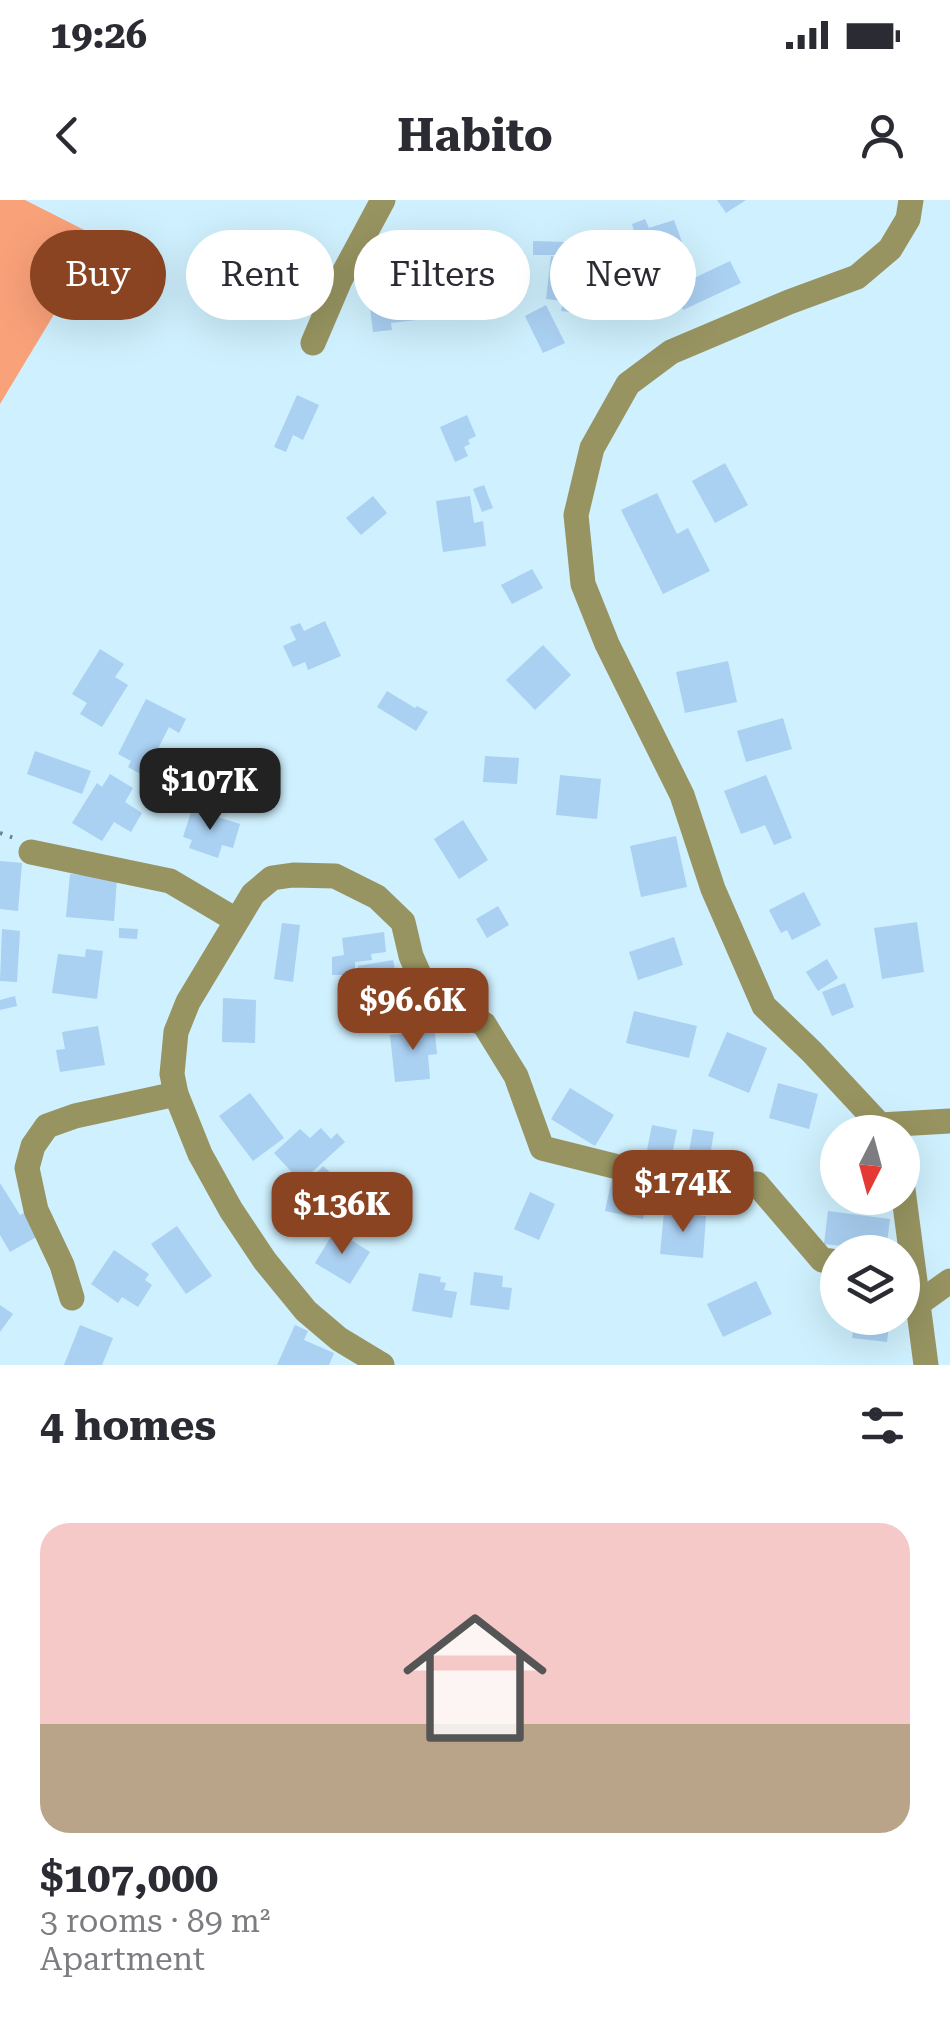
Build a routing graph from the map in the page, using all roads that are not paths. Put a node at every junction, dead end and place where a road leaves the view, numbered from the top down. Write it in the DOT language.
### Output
graph roads {
  1 [pos="383,200"];
  2 [pos="911,200"];
  3 [pos="312,343"];
  4 [pos="31,852"];
  5 [pos="236,920"];
  6 [pos="176,1094"];
  7 [pos="868,1115"];
  8 [pos="950,1121"];
  9 [pos="920,1124"];
  10 [pos="820,1258"];
  11 [pos="950,1281"];
  12 [pos="72,1298"];
  13 [pos="920,1301"];
  14 [pos="920,1311"];
  15 [pos="382,1365"];
  16 [pos="926,1365"];
  1 -- 3 [label="street"];
  2 -- 7 [label="street"];
  4 -- 5 [label="street"];
  5 -- 6 [label="street"];
  5 -- 10 [label="street"];
  6 -- 12 [label="street"];
  6 -- 15 [label="street"];
  8 -- 9 [label="street"];
  11 -- 13 [label="street"];
  14 -- 16 [label="street"];
}
